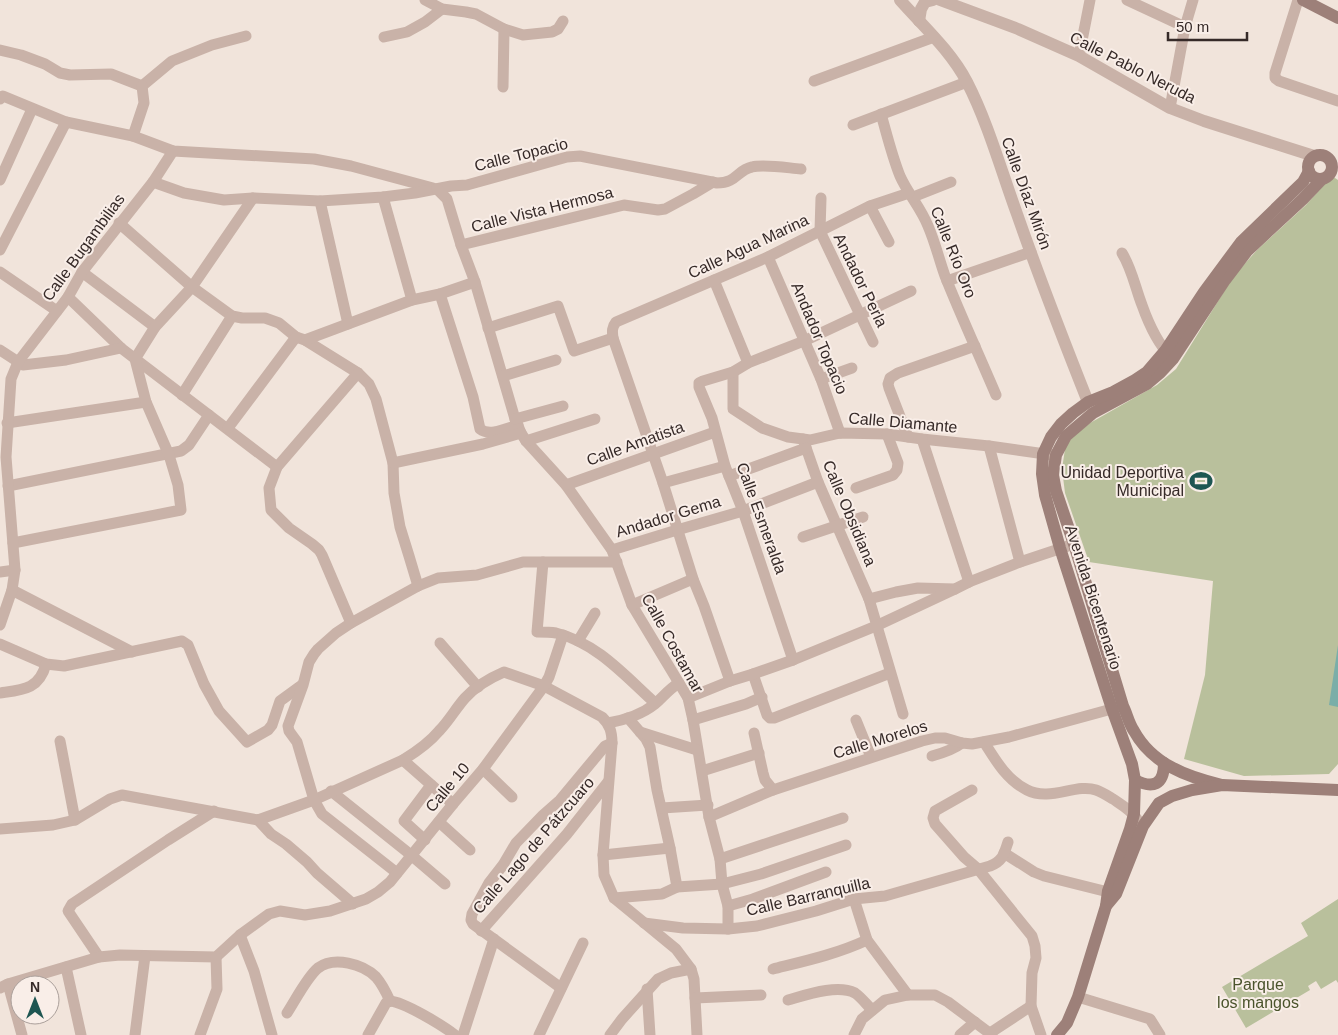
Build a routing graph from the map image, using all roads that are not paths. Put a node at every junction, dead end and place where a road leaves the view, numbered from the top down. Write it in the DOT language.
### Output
graph roads {
  1 [pos="425,0"];
  2 [pos="900,0"];
  3 [pos="937,0"];
  4 [pos="1090,0"];
  5 [pos="1127,0"];
  6 [pos="1193,0"];
  7 [pos="1298,0"];
  8 [pos="1303,0"];
  9 [pos="442,9"];
  10 [pos="1338,18"];
  11 [pos="564,21"];
  12 [pos="919,21"];
  13 [pos="1185,27"];
  14 [pos="504,29"];
  15 [pos="246,36"];
  16 [pos="384,37"];
  17 [pos="934,37"];
  18 [pos="0,50"];
  19 [pos="1079,56"];
  20 [pos="814,81"];
  21 [pos="967,82"];
  22 [pos="142,86"];
  23 [pos="503,87"];
  24 [pos="0,99"];
  25 [pos="1338,101"];
  26 [pos="1170,108"];
  27 [pos="32,109"];
  28 [pos="881,114"];
  29 [pos="66,122"];
  30 [pos="853,125"];
  31 [pos="133,136"];
  32 [pos="1338,150"];
  33 [pos="173,151"];
  34 [pos="1318,155"];
  35 [pos="1335,168"];
  36 [pos="801,169"];
  37 [pos="1309,172"];
  38 [pos="1322,179"];
  39 [pos="0,180"];
  40 [pos="153,182"];
  41 [pos="713,182"];
  42 [pos="951,182"];
  43 [pos="437,189"];
  44 [pos="911,195"];
  45 [pos="383,197"];
  46 [pos="253,198"];
  47 [pos="821,198"];
  48 [pos="320,201"];
  49 [pos="870,206"];
  50 [pos="119,223"];
  51 [pos="1268,224"];
  52 [pos="820,231"];
  53 [pos="889,242"];
  54 [pos="461,246"];
  55 [pos="0,250"];
  56 [pos="1031,252"];
  57 [pos="1122,253"];
  58 [pos="768,257"];
  59 [pos="0,272"];
  60 [pos="82,272"];
  61 [pos="714,280"];
  62 [pos="475,282"];
  63 [pos="947,282"];
  64 [pos="192,287"];
  65 [pos="911,291"];
  66 [pos="440,294"];
  67 [pos="68,297"];
  68 [pos="412,300"];
  69 [pos="57,311"];
  70 [pos="860,315"];
  71 [pos="232,316"];
  72 [pos="348,324"];
  73 [pos="155,327"];
  74 [pos="488,328"];
  75 [pos="300,338"];
  76 [pos="613,338"];
  77 [pos="804,341"];
  78 [pos="873,342"];
  79 [pos="975,346"];
  80 [pos="121,348"];
  81 [pos="0,350"];
  82 [pos="1169,355"];
  83 [pos="135,359"];
  84 [pos="556,360"];
  85 [pos="18,362"];
  86 [pos="748,363"];
  87 [pos="852,368"];
  88 [pos="733,372"];
  89 [pos="358,373"];
  90 [pos="503,376"];
  91 [pos="821,379"];
  92 [pos="182,395"];
  93 [pos="996,395"];
  94 [pos="4,401"];
  95 [pos="146,402"];
  96 [pos="1088,402"];
  97 [pos="563,406"];
  98 [pos="209,415"];
  99 [pos="595,419"];
  100 [pos="7,423"];
  101 [pos="228,428"];
  102 [pos="520,429"];
  103 [pos="716,432"];
  104 [pos="840,433"];
  105 [pos="887,434"];
  106 [pos="908,437"];
  107 [pos="483,438"];
  108 [pos="922,439"];
  109 [pos="804,444"];
  110 [pos="989,446"];
  111 [pos="652,453"];
  112 [pos="1050,454"];
  113 [pos="169,455"];
  114 [pos="3,458"];
  115 [pos="392,463"];
  116 [pos="277,467"];
  117 [pos="727,471"];
  118 [pos="818,482"];
  119 [pos="663,484"];
  120 [pos="566,485"];
  121 [pos="8,486"];
  122 [pos="856,488"];
  123 [pos="743,511"];
  124 [pos="863,517"];
  125 [pos="837,526"];
  126 [pos="677,530"];
  127 [pos="802,537"];
  128 [pos="13,543"];
  129 [pos="1074,544"];
  130 [pos="1060,548"];
  131 [pos="612,550"];
  132 [pos="543,562"];
  133 [pos="616,562"];
  134 [pos="1020,562"];
  135 [pos="15,570"];
  136 [pos="0,572"];
  137 [pos="693,579"];
  138 [pos="969,582"];
  139 [pos="418,586"];
  140 [pos="955,589"];
  141 [pos="12,590"];
  142 [pos="869,599"];
  143 [pos="632,605"];
  144 [pos="595,613"];
  145 [pos="350,623"];
  146 [pos="0,625"];
  147 [pos="876,626"];
  148 [pos="563,635"];
  149 [pos="578,641"];
  150 [pos="440,643"];
  151 [pos="0,644"];
  152 [pos="132,652"];
  153 [pos="793,660"];
  154 [pos="46,664"];
  155 [pos="890,673"];
  156 [pos="753,674"];
  157 [pos="730,681"];
  158 [pos="679,683"];
  159 [pos="303,685"];
  160 [pos="544,686"];
  161 [pos="478,687"];
  162 [pos="0,693"];
  163 [pos="762,697"];
  164 [pos="688,698"];
  165 [pos="655,703"];
  166 [pos="1118,707"];
  167 [pos="902,714"];
  168 [pos="628,718"];
  169 [pos="693,720"];
  170 [pos="856,720"];
  171 [pos="608,723"];
  172 [pos="640,732"];
  173 [pos="754,733"];
  174 [pos="60,741"];
  175 [pos="984,742"];
  176 [pos="612,743"];
  177 [pos="962,743"];
  178 [pos="697,750"];
  179 [pos="759,753"];
  180 [pos="1152,755"];
  181 [pos="932,756"];
  182 [pos="871,757"];
  183 [pos="403,760"];
  184 [pos="1164,763"];
  185 [pos="1132,764"];
  186 [pos="484,769"];
  187 [pos="702,772"];
  188 [pos="610,780"];
  189 [pos="1135,780"];
  190 [pos="431,785"];
  191 [pos="1222,785"];
  192 [pos="773,790"];
  193 [pos="972,790"];
  194 [pos="1338,790"];
  195 [pos="332,791"];
  196 [pos="512,797"];
  197 [pos="314,800"];
  198 [pos="453,804"];
  199 [pos="662,808"];
  200 [pos="214,811"];
  201 [pos="708,811"];
  202 [pos="1134,814"];
  203 [pos="843,818"];
  204 [pos="75,820"];
  205 [pos="258,820"];
  206 [pos="439,822"];
  207 [pos="1143,826"];
  208 [pos="0,829"];
  209 [pos="424,840"];
  210 [pos="846,846"];
  211 [pos="670,848"];
  212 [pos="470,850"];
  213 [pos="411,855"];
  214 [pos="603,855"];
  215 [pos="720,859"];
  216 [pos="978,869"];
  217 [pos="826,872"];
  218 [pos="397,873"];
  219 [pos="445,884"];
  220 [pos="722,884"];
  221 [pos="677,887"];
  222 [pos="1112,892"];
  223 [pos="614,898"];
  224 [pos="854,899"];
  225 [pos="353,904"];
  226 [pos="728,906"];
  227 [pos="643,922"];
  228 [pos="728,929"];
  229 [pos="481,931"];
  230 [pos="240,935"];
  231 [pos="494,939"];
  232 [pos="867,940"];
  233 [pos="583,943"];
  234 [pos="145,956"];
  235 [pos="99,957"];
  236 [pos="216,957"];
  237 [pos="66,967"];
  238 [pos="773,969"];
  239 [pos="691,970"];
  240 [pos="4,986"];
  241 [pos="561,988"];
  242 [pos="647,989"];
  243 [pos="761,995"];
  244 [pos="908,995"];
  245 [pos="1078,997"];
  246 [pos="695,998"];
  247 [pos="788,1000"];
  248 [pos="390,1001"];
  249 [pos="1031,1006"];
  250 [pos="872,1010"];
  251 [pos="287,1014"];
  252 [pos="976,1022"];
  253 [pos="449,1033"];
  254 [pos="991,1034"];
  255 [pos="22,1035"];
  256 [pos="80,1035"];
  257 [pos="135,1035"];
  258 [pos="200,1035"];
  259 [pos="272,1035"];
  260 [pos="368,1035"];
  261 [pos="463,1035"];
  262 [pos="539,1035"];
  263 [pos="610,1035"];
  264 [pos="650,1035"];
  265 [pos="697,1035"];
  266 [pos="854,1035"];
  267 [pos="960,1035"];
  268 [pos="1041,1035"];
  269 [pos="1057,1035"];
  270 [pos="1160,1035"];
  1 -- 9 [label="street"];
  2 -- 12 [label="street, Calle Díaz Mirón"];
  3 -- 12 [label="street"];
  3 -- 19 [label="street, Calle Pablo Neruda"];
  4 -- 19 [label="street"];
  5 -- 13 [label="street"];
  6 -- 13 [label="street"];
  7 -- 25 [label="street"];
  8 -- 10 [label="main road"];
  9 -- 14 [label="street"];
  9 -- 16 [label="street"];
  11 -- 14 [label="street"];
  12 -- 17 [label="street, Calle Díaz Mirón"];
  13 -- 26 [label="street"];
  14 -- 23 [label="street"];
  15 -- 22 [label="street"];
  17 -- 20 [label="street"];
  17 -- 21 [label="street, Calle Díaz Mirón"];
  18 -- 22 [label="street"];
  19 -- 26 [label="street, Calle Pablo Neruda"];
  21 -- 28 [label="street"];
  21 -- 56 [label="street, Calle Díaz Mirón"];
  22 -- 31 [label="street"];
  24 -- 27 [label="street"];
  26 -- 34 [label="street, Calle Pablo Neruda"];
  27 -- 29 [label="street"];
  27 -- 39 [label="street"];
  28 -- 30 [label="street"];
  28 -- 44 [label="street, Calle Río Oro"];
  29 -- 31 [label="street"];
  29 -- 55 [label="street"];
  31 -- 33 [label="street"];
  32 -- 34 [label="main road"];
  33 -- 40 [label="street, Calle Bugambilias"];
  33 -- 43 [label="street"];
  34 -- 35 [label="main road"];
  34 -- 37 [label="main road"];
  35 -- 38 [label="main road"];
  36 -- 41 [label="street, Calle Topacio"];
  37 -- 38 [label="main road"];
  37 -- 51 [label="main road"];
  38 -- 51 [label="main road"];
  40 -- 46 [label="street, Calle Topacio"];
  40 -- 50 [label="street, Calle Bugambilias"];
  41 -- 43 [label="street, Calle Topacio"];
  41 -- 54 [label="street, Calle Vista Hermosa"];
  42 -- 44 [label="street, Calle Agua Marina"];
  43 -- 45 [label="street, Calle Topacio"];
  43 -- 54 [label="street, Calle Costamar"];
  44 -- 49 [label="street, Calle Agua Marina"];
  44 -- 63 [label="street, Calle Río Oro"];
  45 -- 48 [label="street, Calle Topacio"];
  45 -- 68 [label="street"];
  46 -- 48 [label="street, Calle Topacio"];
  46 -- 64 [label="street"];
  47 -- 52 [label="street"];
  48 -- 72 [label="street"];
  49 -- 52 [label="street, Calle Agua Marina"];
  49 -- 53 [label="street"];
  50 -- 60 [label="street, Calle Bugambilias"];
  50 -- 64 [label="street"];
  51 -- 82 [label="main road"];
  52 -- 58 [label="street, Calle Agua Marina"];
  52 -- 70 [label="street, Andador Perla"];
  54 -- 62 [label="street, Calle Costamar"];
  56 -- 63 [label="street"];
  56 -- 96 [label="street, Calle Díaz Mirón"];
  57 -- 82 [label="street"];
  58 -- 61 [label="street, Calle Agua Marina"];
  58 -- 77 [label="street, Andador Topacio"];
  59 -- 69 [label="street"];
  60 -- 67 [label="street, Calle Bugambilias"];
  60 -- 73 [label="street"];
  61 -- 76 [label="street, Calle Agua Marina"];
  61 -- 86 [label="street"];
  62 -- 66 [label="street"];
  62 -- 74 [label="street, Calle Costamar"];
  63 -- 79 [label="street, Calle Río Oro"];
  64 -- 71 [label="street"];
  64 -- 73 [label="street"];
  65 -- 70 [label="street"];
  66 -- 68 [label="street"];
  66 -- 107 [label="street"];
  67 -- 69 [label="street, Calle Bugambilias"];
  67 -- 80 [label="street"];
  68 -- 72 [label="street"];
  69 -- 85 [label="street, Calle Bugambilias"];
  70 -- 77 [label="street"];
  70 -- 78 [label="street, Andador Perla"];
  71 -- 75 [label="street"];
  71 -- 92 [label="street"];
  72 -- 75 [label="street"];
  73 -- 83 [label="street"];
  74 -- 76 [label="street"];
  74 -- 90 [label="street, Calle Costamar"];
  75 -- 89 [label="street"];
  75 -- 101 [label="street"];
  76 -- 111 [label="street"];
  77 -- 86 [label="street"];
  77 -- 91 [label="street, Andador Topacio"];
  79 -- 93 [label="street, Calle Río Oro"];
  79 -- 106 [label="street"];
  80 -- 83 [label="street"];
  80 -- 85 [label="street"];
  81 -- 85 [label="street"];
  82 -- 96 [label="main road, Avenida Bicentenario"];
  82 -- 112 [label="main road, Avenida Bicentenario"];
  83 -- 92 [label="street"];
  83 -- 95 [label="street"];
  84 -- 90 [label="street"];
  85 -- 94 [label="street, Calle Bugambilias"];
  86 -- 88 [label="street"];
  87 -- 91 [label="street"];
  88 -- 103 [label="street, Calle Esmeralda"];
  88 -- 109 [label="street, Calle Diamante"];
  89 -- 115 [label="street"];
  89 -- 116 [label="street"];
  90 -- 102 [label="street, Calle Costamar"];
  91 -- 104 [label="street, Andador Topacio"];
  92 -- 98 [label="street"];
  94 -- 100 [label="street, Calle Bugambilias"];
  95 -- 100 [label="street"];
  95 -- 113 [label="street"];
  96 -- 112 [label="main road, Avenida Bicentenario"];
  97 -- 102 [label="street"];
  98 -- 101 [label="street"];
  98 -- 113 [label="street"];
  99 -- 102 [label="street"];
  100 -- 114 [label="street, Calle Bugambilias"];
  101 -- 116 [label="street"];
  102 -- 107 [label="street"];
  102 -- 120 [label="street, Calle Costamar"];
  103 -- 111 [label="street, Calle Amatista"];
  103 -- 117 [label="street, Calle Esmeralda"];
  104 -- 105 [label="street, Calle Diamante"];
  104 -- 109 [label="street, Calle Diamante"];
  105 -- 106 [label="street, Calle Diamante"];
  105 -- 122 [label="street"];
  106 -- 108 [label="street, Calle Diamante"];
  107 -- 115 [label="street"];
  108 -- 110 [label="street, Calle Diamante"];
  108 -- 138 [label="street"];
  109 -- 117 [label="street, Calle Diamante"];
  109 -- 118 [label="street, Calle Obsidiana"];
  110 -- 112 [label="street, Calle Diamante"];
  110 -- 134 [label="street"];
  111 -- 119 [label="street"];
  111 -- 120 [label="street, Calle Amatista"];
  112 -- 129 [label="main road, Avenida Bicentenario"];
  112 -- 130 [label="main road, Avenida Bicentenario"];
  113 -- 121 [label="street"];
  113 -- 128 [label="street"];
  114 -- 121 [label="street, Calle Bugambilias"];
  115 -- 139 [label="street"];
  116 -- 145 [label="street"];
  117 -- 119 [label="street, Calle Diamante"];
  117 -- 123 [label="street, Calle Esmeralda"];
  118 -- 123 [label="street, Andador Gema"];
  118 -- 125 [label="street, Calle Obsidiana"];
  119 -- 126 [label="street"];
  120 -- 131 [label="street, Calle Costamar"];
  121 -- 128 [label="street, Calle Bugambilias"];
  123 -- 126 [label="street, Andador Gema"];
  123 -- 153 [label="street, Calle Esmeralda"];
  124 -- 125 [label="street"];
  125 -- 127 [label="street"];
  125 -- 142 [label="street, Calle Obsidiana"];
  126 -- 131 [label="street, Andador Gema"];
  126 -- 137 [label="street"];
  128 -- 135 [label="street, Calle Bugambilias"];
  129 -- 130 [label="street"];
  129 -- 166 [label="main road, Avenida Bicentenario"];
  130 -- 134 [label="street"];
  130 -- 166 [label="main road, Avenida Bicentenario"];
  131 -- 133 [label="street, Calle Costamar"];
  132 -- 133 [label="street"];
  132 -- 139 [label="street"];
  132 -- 148 [label="street"];
  133 -- 143 [label="street, Calle Costamar"];
  134 -- 138 [label="street"];
  135 -- 136 [label="street"];
  135 -- 141 [label="street, Calle Bugambilias"];
  137 -- 143 [label="street"];
  137 -- 157 [label="street"];
  138 -- 140 [label="street"];
  139 -- 145 [label="street"];
  140 -- 142 [label="street"];
  140 -- 147 [label="street"];
  141 -- 146 [label="street, Calle Bugambilias"];
  141 -- 152 [label="street"];
  142 -- 147 [label="street"];
  143 -- 158 [label="street, Calle Costamar"];
  144 -- 149 [label="street"];
  145 -- 159 [label="street"];
  147 -- 153 [label="street"];
  147 -- 155 [label="street"];
  148 -- 149 [label="street"];
  148 -- 160 [label="street, Calle 10"];
  149 -- 165 [label="street"];
  150 -- 161 [label="street"];
  151 -- 154 [label="street"];
  152 -- 154 [label="street"];
  152 -- 159 [label="street"];
  153 -- 156 [label="street"];
  154 -- 162 [label="street"];
  155 -- 163 [label="street"];
  155 -- 167 [label="street"];
  156 -- 157 [label="street"];
  156 -- 163 [label="street"];
  157 -- 164 [label="street"];
  158 -- 164 [label="street, Calle Costamar"];
  158 -- 165 [label="street"];
  159 -- 197 [label="street"];
  160 -- 161 [label="street"];
  160 -- 171 [label="street"];
  160 -- 186 [label="street, Calle 10"];
  161 -- 183 [label="street"];
  163 -- 169 [label="street"];
  164 -- 169 [label="street, Calle Costamar"];
  165 -- 168 [label="street"];
  166 -- 175 [label="street, Calle Morelos"];
  166 -- 180 [label="main road, Avenida Bicentenario"];
  166 -- 185 [label="main road, Avenida Bicentenario"];
  168 -- 171 [label="street"];
  168 -- 172 [label="street"];
  169 -- 178 [label="street, Calle Costamar"];
  170 -- 182 [label="street"];
  171 -- 176 [label="street"];
  172 -- 178 [label="street"];
  172 -- 199 [label="street"];
  173 -- 179 [label="street"];
  174 -- 204 [label="street"];
  175 -- 177 [label="street, Calle Morelos"];
  175 -- 202 [label="street"];
  176 -- 188 [label="street"];
  176 -- 229 [label="street"];
  177 -- 181 [label="street"];
  177 -- 182 [label="street, Calle Morelos"];
  178 -- 187 [label="street, Calle Costamar"];
  179 -- 187 [label="street"];
  179 -- 192 [label="street"];
  180 -- 184 [label="main road, Avenida Bicentenario"];
  180 -- 185 [label="main road"];
  182 -- 192 [label="street, Calle Morelos"];
  183 -- 190 [label="street"];
  183 -- 195 [label="street"];
  184 -- 189 [label="main road"];
  184 -- 191 [label="main road, Avenida Bicentenario"];
  185 -- 189 [label="main road, Avenida Bicentenario"];
  186 -- 196 [label="street"];
  186 -- 198 [label="street, Calle 10"];
  187 -- 201 [label="street, Calle Costamar"];
  188 -- 214 [label="street"];
  188 -- 229 [label="street, Calle Lago de Pátzcuaro"];
  189 -- 202 [label="main road, Avenida Bicentenario"];
  190 -- 198 [label="street"];
  190 -- 209 [label="street"];
  191 -- 194 [label="main road"];
  191 -- 207 [label="main road"];
  192 -- 201 [label="street, Calle Morelos"];
  193 -- 216 [label="street"];
  195 -- 197 [label="street"];
  195 -- 213 [label="street"];
  197 -- 205 [label="street"];
  197 -- 218 [label="street"];
  198 -- 206 [label="street, Calle 10"];
  199 -- 201 [label="street, Calle Morelos"];
  199 -- 211 [label="street"];
  200 -- 204 [label="street"];
  200 -- 205 [label="street"];
  200 -- 235 [label="street"];
  201 -- 215 [label="street, Calle Costamar"];
  202 -- 207 [label="street"];
  202 -- 222 [label="main road, Avenida Bicentenario"];
  203 -- 215 [label="street"];
  204 -- 208 [label="street"];
  205 -- 225 [label="street"];
  206 -- 209 [label="street, Calle 10"];
  206 -- 212 [label="street"];
  207 -- 222 [label="main road"];
  209 -- 213 [label="street, Calle 10"];
  210 -- 220 [label="street"];
  211 -- 214 [label="street"];
  211 -- 221 [label="street"];
  213 -- 218 [label="street, Calle 10"];
  213 -- 219 [label="street"];
  214 -- 223 [label="street"];
  215 -- 220 [label="street, Calle Costamar"];
  216 -- 222 [label="street, Calle Barranquilla"];
  216 -- 224 [label="street, Calle Barranquilla"];
  216 -- 249 [label="street"];
  217 -- 226 [label="street"];
  218 -- 225 [label="street, Calle 10"];
  220 -- 221 [label="street"];
  220 -- 226 [label="street, Calle Costamar"];
  221 -- 223 [label="street"];
  222 -- 245 [label="main road, Avenida Bicentenario"];
  223 -- 227 [label="street"];
  224 -- 228 [label="street, Calle Barranquilla"];
  224 -- 232 [label="street"];
  225 -- 230 [label="street, Calle 10"];
  226 -- 228 [label="street, Calle Costamar"];
  227 -- 228 [label="street, Calle Barranquilla"];
  227 -- 239 [label="street"];
  229 -- 231 [label="street"];
  230 -- 236 [label="street, Calle 10"];
  230 -- 259 [label="street"];
  231 -- 241 [label="street"];
  231 -- 261 [label="street, Calle Lago de Pátzcuaro"];
  232 -- 238 [label="street"];
  232 -- 244 [label="street"];
  233 -- 241 [label="street"];
  234 -- 235 [label="street"];
  234 -- 236 [label="street"];
  234 -- 257 [label="street"];
  235 -- 237 [label="street"];
  236 -- 258 [label="street"];
  237 -- 240 [label="street"];
  237 -- 256 [label="street"];
  239 -- 242 [label="street"];
  239 -- 246 [label="street"];
  240 -- 255 [label="street"];
  241 -- 262 [label="street"];
  242 -- 263 [label="street"];
  242 -- 264 [label="street"];
  243 -- 246 [label="street"];
  244 -- 250 [label="street"];
  244 -- 252 [label="street"];
  245 -- 269 [label="main road, Avenida Bicentenario"];
  245 -- 270 [label="street"];
  246 -- 265 [label="street"];
  247 -- 250 [label="street"];
  248 -- 251 [label="street"];
  248 -- 253 [label="street"];
  248 -- 260 [label="street"];
  249 -- 254 [label="street"];
  249 -- 268 [label="street"];
  250 -- 266 [label="street"];
  252 -- 254 [label="street"];
  252 -- 267 [label="street"];
}
